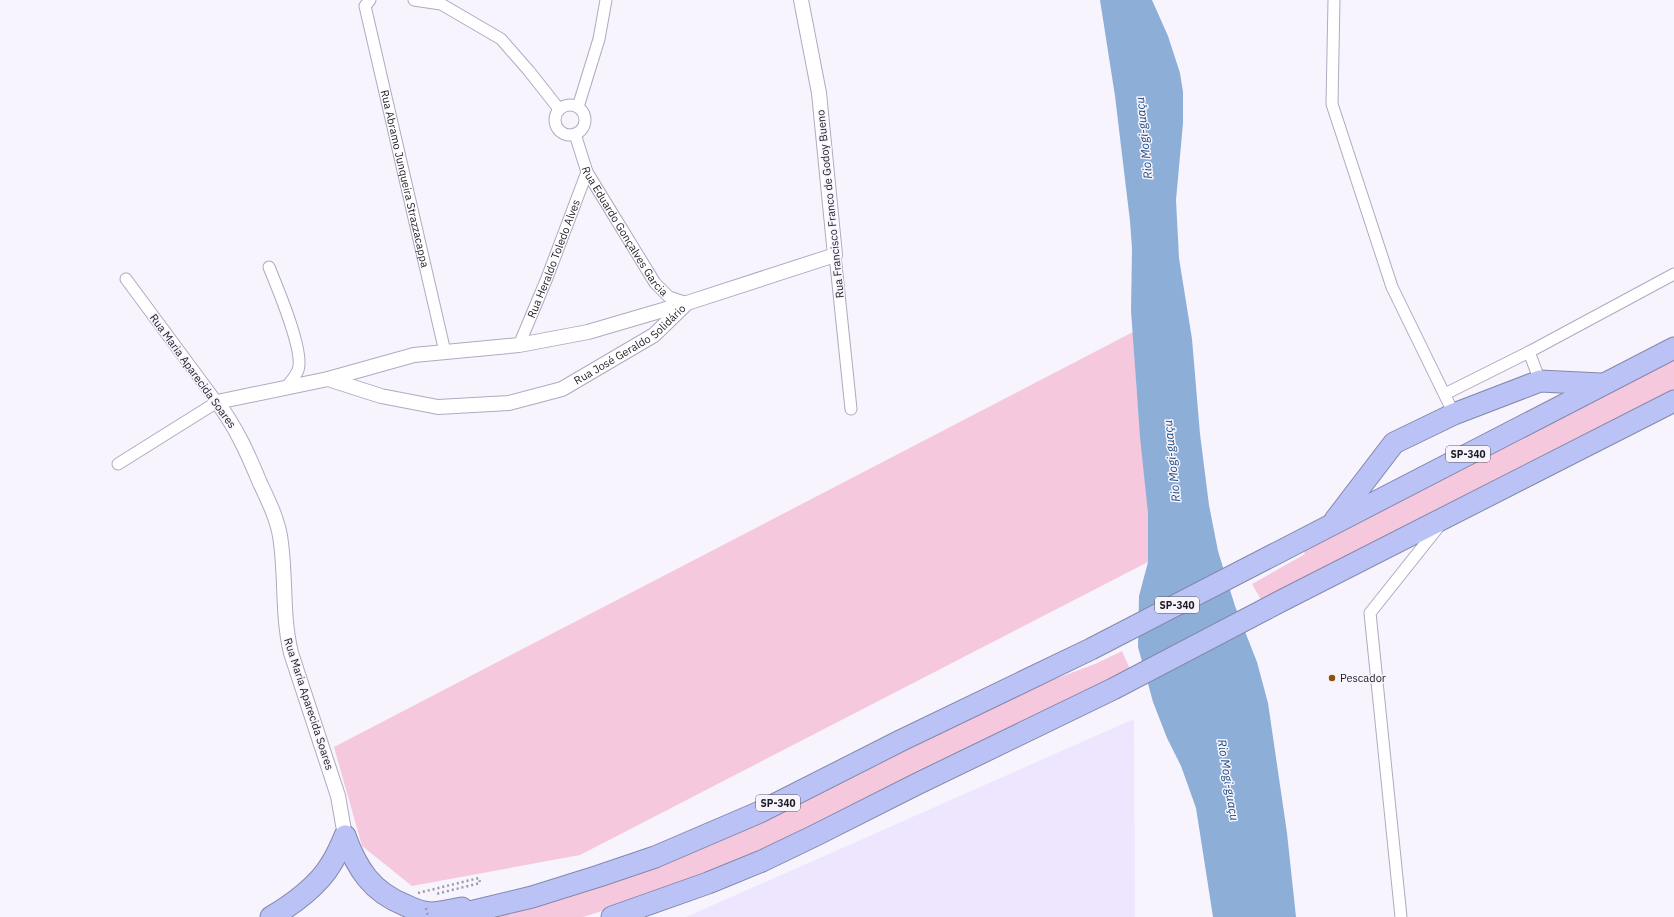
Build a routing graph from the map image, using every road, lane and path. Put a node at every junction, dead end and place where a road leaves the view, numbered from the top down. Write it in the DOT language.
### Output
graph roads {
  1 [pos="414,0"];
  2 [pos="606,0"];
  3 [pos="801,0"];
  4 [pos="1334,0"];
  5 [pos="368,3"];
  6 [pos="578,107"];
  7 [pos="559,109"];
  8 [pos="575,134"];
  9 [pos="587,172"];
  10 [pos="835,255"];
  11 [pos="269,267"];
  12 [pos="1674,274"];
  13 [pos="126,279"];
  14 [pos="687,303"];
  15 [pos="519,345"];
  16 [pos="1674,348"];
  17 [pos="445,352"];
  18 [pos="1530,352"];
  19 [pos="328,379"];
  20 [pos="1540,381"];
  21 [pos="1602,384"];
  22 [pos="286,388"];
  23 [pos="1445,394"];
  24 [pos="1674,401"];
  25 [pos="217,402"];
  26 [pos="851,409"];
  27 [pos="1454,414"];
  28 [pos="118,464"];
  29 [pos="1447,516"];
  30 [pos="1332,524"];
  31 [pos="345,836"];
  32 [pos="430,896"];
  33 [pos="532,898"];
  34 [pos="393,900"];
  35 [pos="425,903"];
  36 [pos="272,917"];
  37 [pos="428,917"];
  38 [pos="449,917"];
  39 [pos="612,917"];
  40 [pos="1401,917"];
  1 -- 7 [label="street"];
  2 -- 6 [label="street"];
  3 -- 10 [label="street, Rua Francisco Franco de Godoy Bueno"];
  4 -- 23 [label="street"];
  5 -- 17 [label="street, Rua Abramo Junqueira Strazzacappa"];
  6 -- 7 [label="street"];
  6 -- 8 [label="street"];
  7 -- 8 [label="street"];
  8 -- 9 [label="street, Rua Eduardo Gonçalves Garcia"];
  9 -- 14 [label="street, Rua Eduardo Gonçalves Garcia"];
  9 -- 15 [label="street, Rua Heraldo Toledo Alves"];
  10 -- 14 [label="street"];
  10 -- 26 [label="street, Rua Francisco Franco de Godoy Bueno"];
  11 -- 22 [label="street"];
  12 -- 18 [label="street"];
  13 -- 25 [label="street, Rua Maria Aparecida Soares"];
  14 -- 15 [label="street, Rua José Geraldo Solidário"];
  14 -- 19 [label="street, Rua José Geraldo Solidário"];
  15 -- 17 [label="street, Rua José Geraldo Solidário"];
  16 -- 21 [label="highway, SP-340"];
  17 -- 19 [label="street, Rua José Geraldo Solidário"];
  18 -- 20 [label="street"];
  18 -- 23 [label="street"];
  19 -- 22 [label="street, Rua José Geraldo Solidário"];
  20 -- 21 [label="highway"];
  20 -- 27 [label="highway"];
  21 -- 30 [label="highway, SP-340"];
  22 -- 25 [label="street, Rua José Geraldo Solidário"];
  23 -- 27 [label="street"];
  24 -- 29 [label="highway"];
  25 -- 28 [label="street, Rua José Geraldo Solidário"];
  25 -- 31 [label="street, Rua Maria Aparecida Soares"];
  27 -- 30 [label="highway"];
  29 -- 39 [label="highway"];
  29 -- 40 [label="street"];
  30 -- 33 [label="highway, SP-340"];
  31 -- 34 [label="highway"];
  31 -- 36 [label="highway"];
  32 -- 34 [label="path"];
  33 -- 34 [label="highway"];
  33 -- 38 [label="highway, SP-340"];
  35 -- 37 [label="path, bridge"];
}
